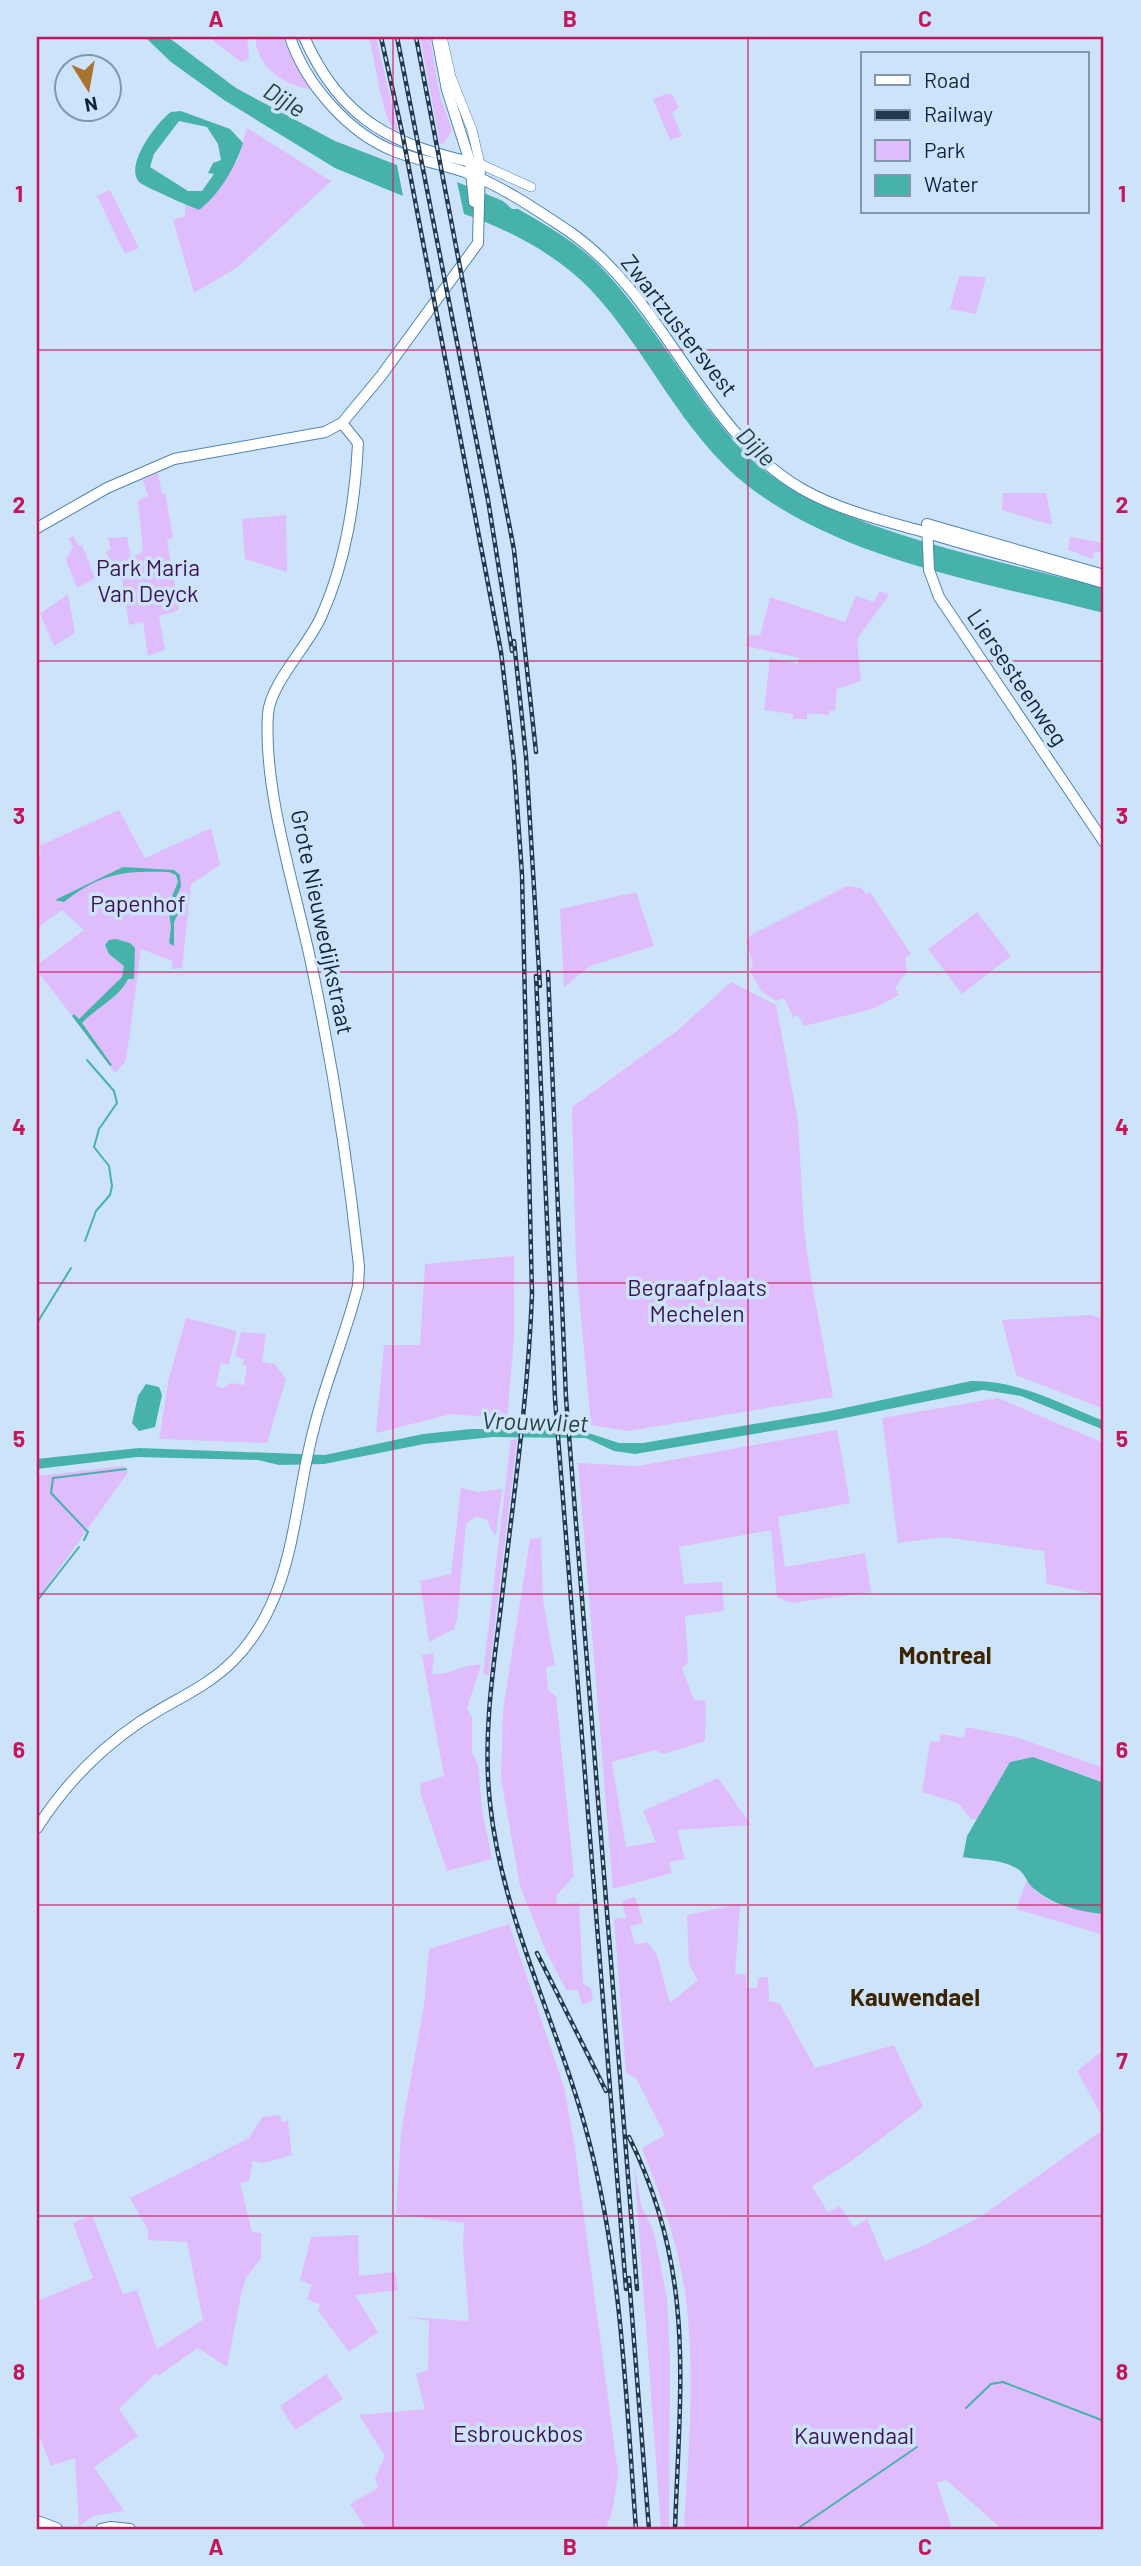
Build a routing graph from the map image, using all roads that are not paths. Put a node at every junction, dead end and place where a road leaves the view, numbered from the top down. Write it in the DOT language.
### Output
graph roads {
  1 [pos="304,37"];
  2 [pos="439,37"];
  3 [pos="289,38"];
  4 [pos="475,163"];
  5 [pos="479,183"];
  6 [pos="516,198"];
  7 [pos="477,223"];
  8 [pos="344,425"];
  9 [pos="37,528"];
  10 [pos="927,533"];
  11 [pos="1104,575"];
  12 [pos="1104,583"];
  13 [pos="1104,842"];
  14 [pos="37,1828"];
  15 [pos="37,2522"];
  16 [pos="56,2529"];
  17 [pos="101,2529"];
  18 [pos="130,2529"];
  1 -- 4 [label="main road"];
  2 -- 4 [label="main road"];
  3 -- 5 [label="main road, Zwartzustersvest"];
  4 -- 5 [label="main road"];
  4 -- 6 [label="street"];
  5 -- 6 [label="main road, Zwartzustersvest"];
  5 -- 7 [label="main road"];
  5 -- 7 [label="main road"];
  6 -- 10 [label="main road, Zwartzustersvest"];
  7 -- 8 [label="main road"];
  8 -- 9 [label="main road"];
  8 -- 14 [label="main road, Grote Nieuwedijkstraat"];
  10 -- 11 [label="main road"];
  10 -- 12 [label="main road"];
  10 -- 13 [label="main road, Liersesteenweg"];
  15 -- 16 [label="highway"];
  17 -- 18 [label="main road"];
}
